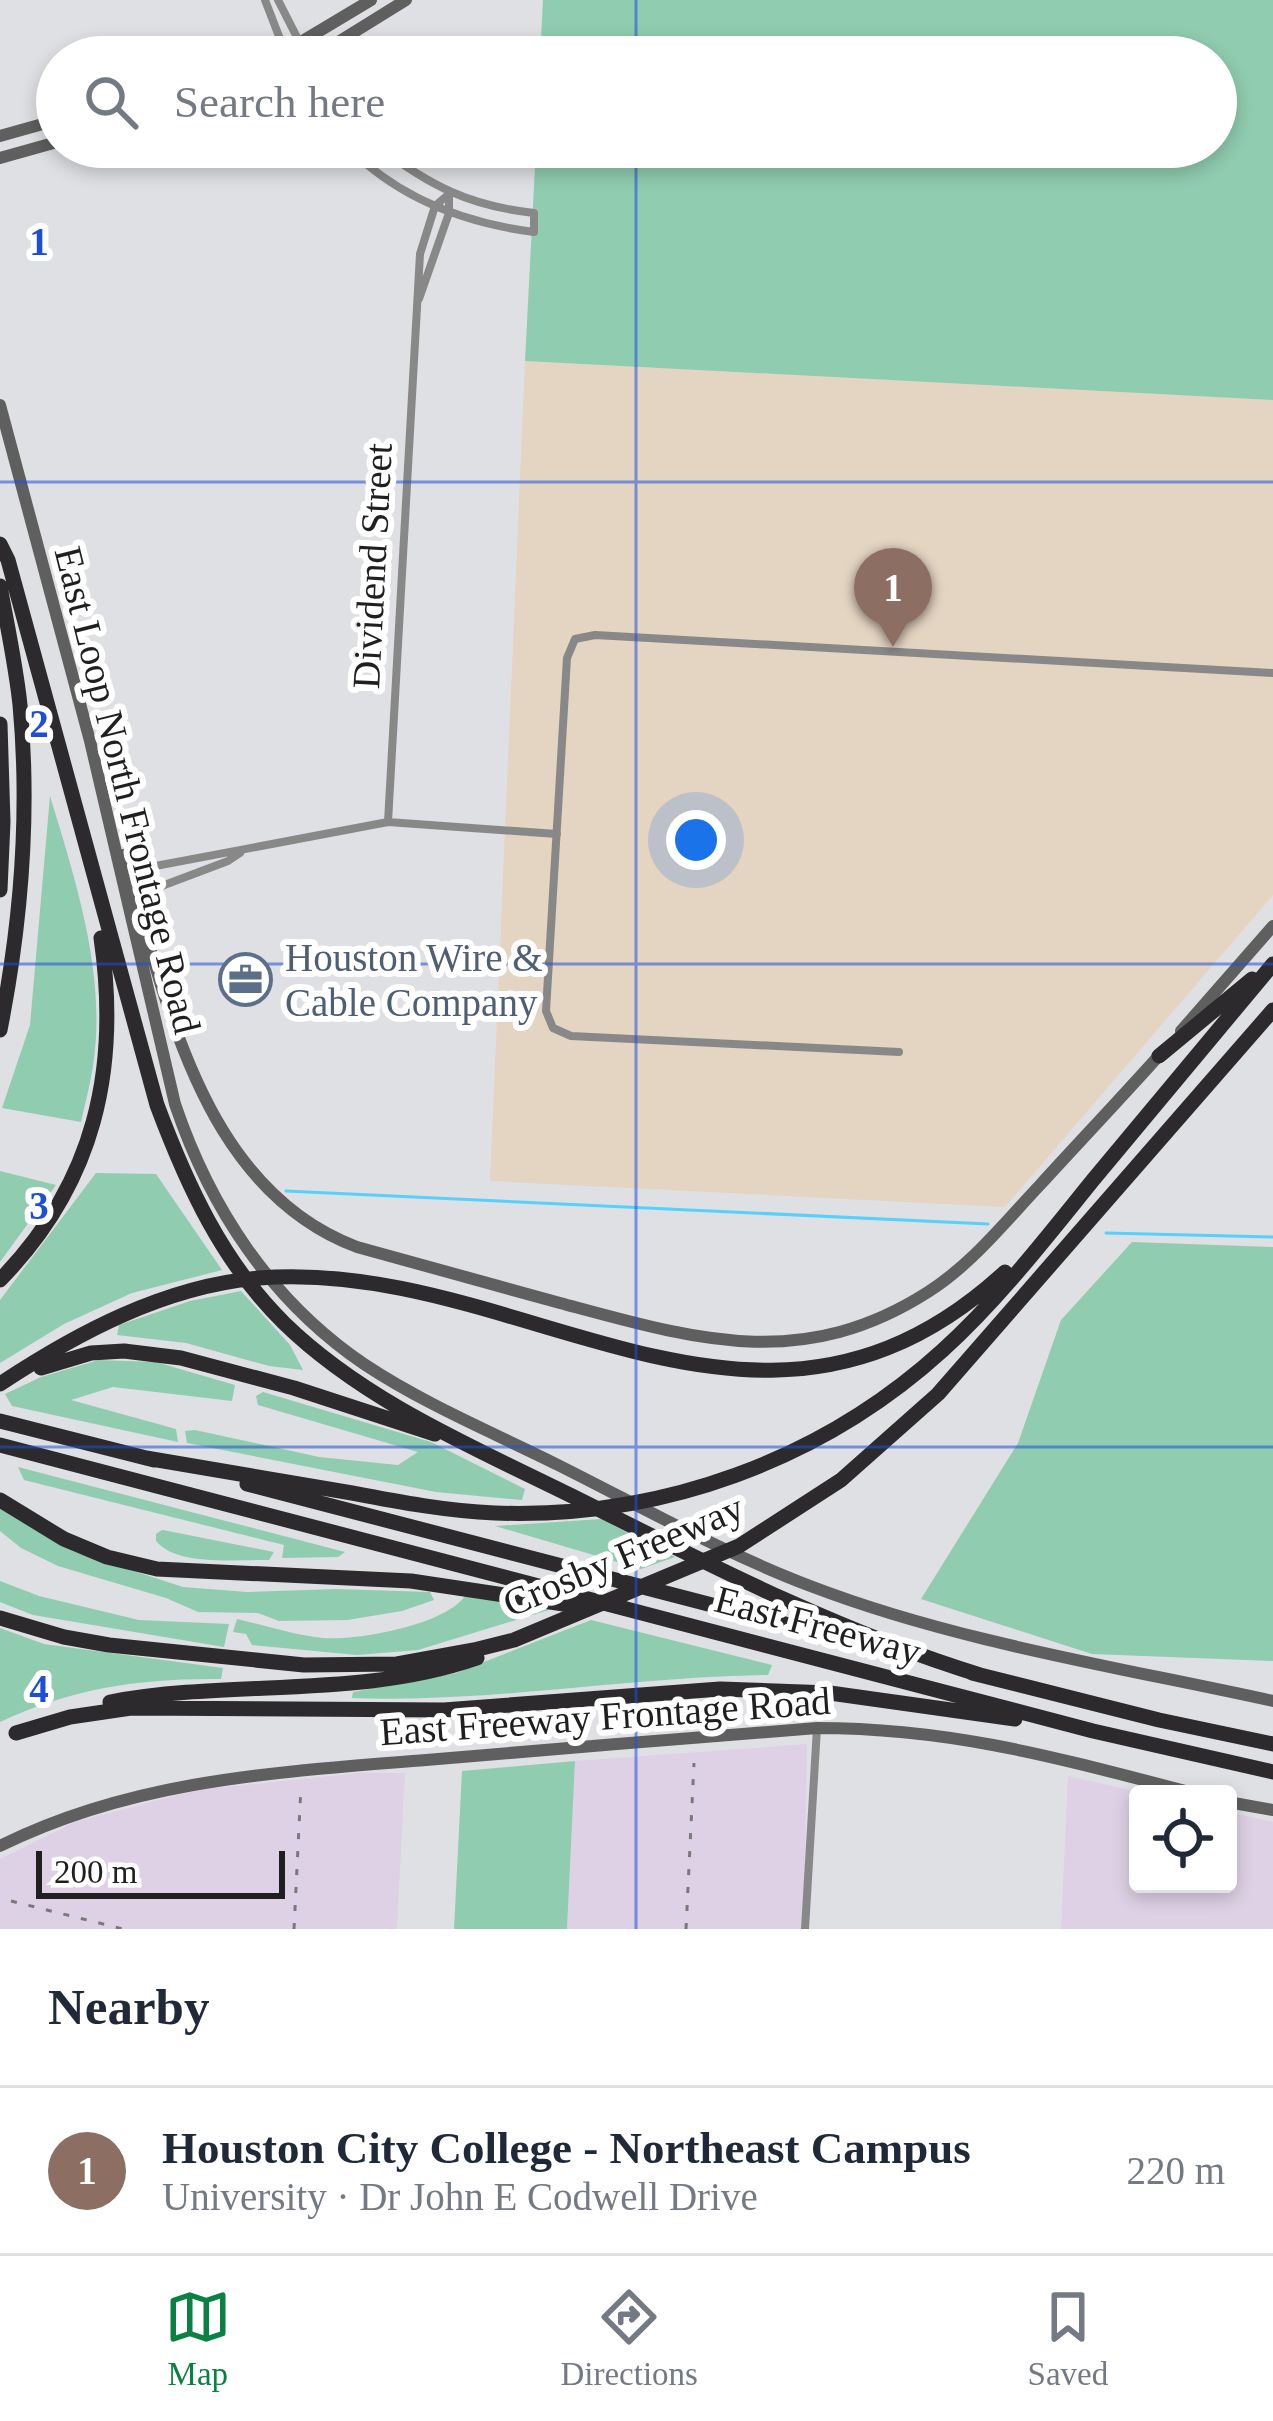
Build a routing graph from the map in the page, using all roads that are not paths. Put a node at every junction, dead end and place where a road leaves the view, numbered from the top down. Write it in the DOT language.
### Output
graph roads {
  1 [pos="265,0"];
  2 [pos="278,0"];
  3 [pos="371,0"];
  4 [pos="406,0"];
  5 [pos="279,36"];
  6 [pos="298,36"];
  7 [pos="311,36"];
  8 [pos="345,36"];
  9 [pos="36,126"];
  10 [pos="0,136"];
  11 [pos="36,148"];
  12 [pos="0,158"];
  13 [pos="373,168"];
  14 [pos="410,168"];
  15 [pos="449,194"];
  16 [pos="435,206"];
  17 [pos="449,213"];
  18 [pos="415,312"];
  19 [pos="0,405"];
  20 [pos="0,544"];
  21 [pos="0,586"];
  22 [pos="1273,673"];
  23 [pos="0,724"];
  24 [pos="108,820"];
  25 [pos="388,822"];
  26 [pos="557,834"];
  27 [pos="242,852"];
  28 [pos="189,859"];
  29 [pos="129,871"];
  30 [pos="193,874"];
  31 [pos="0,890"];
  32 [pos="97,893"];
  33 [pos="136,895"];
  34 [pos="1273,926"];
  35 [pos="1273,963"];
  36 [pos="1273,1010"];
  37 [pos="0,1030"];
  38 [pos="899,1052"];
  39 [pos="1159,1056"];
  40 [pos="1056,1225"];
  41 [pos="5,1274"];
  42 [pos="6,1381"];
  43 [pos="0,1420"];
  44 [pos="0,1445"];
  45 [pos="483,1452"];
  46 [pos="146,1458"];
  47 [pos="0,1500"];
  48 [pos="0,1618"];
  49 [pos="682,1623"];
  50 [pos="475,1654"];
  51 [pos="980,1675"];
  52 [pos="1273,1701"];
  53 [pos="817,1728"];
  54 [pos="1093,1731"];
  55 [pos="16,1733"];
  56 [pos="0,1741"];
  57 [pos="1273,1744"];
  58 [pos="1273,1772"];
  59 [pos="1161,1785"];
  60 [pos="1237,1804"];
  61 [pos="1273,1810"];
  62 [pos="0,1846"];
  63 [pos="805,1929"];
  1 -- 5 [label="street"];
  2 -- 6 [label="street"];
  3 -- 7 [label="main road"];
  4 -- 8 [label="main road"];
  9 -- 10 [label="main road"];
  11 -- 12 [label="main road"];
  13 -- 16 [label="street"];
  14 -- 15 [label="street"];
  15 -- 16 [label="street"];
  15 -- 17 [label="street, Dividend Street"];
  15 -- 17 [label="street"];
  16 -- 17 [label="street"];
  16 -- 18 [label="street, Dividend Street"];
  17 -- 18 [label="street, Dividend Street"];
  18 -- 25 [label="street, Dividend Street"];
  19 -- 24 [label="main road, East Loop North Frontage Road"];
  20 -- 32 [label="highway"];
  21 -- 37 [label="highway"];
  22 -- 26 [label="street"];
  23 -- 31 [label="highway"];
  24 -- 29 [label="main road"];
  24 -- 52 [label="main road, East Loop North Frontage Road"];
  25 -- 26 [label="street"];
  25 -- 27 [label="street"];
  26 -- 38 [label="street"];
  27 -- 28 [label="street"];
  27 -- 30 [label="street"];
  28 -- 29 [label="street"];
  28 -- 30 [label="street"];
  29 -- 33 [label="main road"];
  30 -- 33 [label="street"];
  32 -- 41 [label="highway"];
  32 -- 45 [label="highway"];
  33 -- 39 [label="main road"];
  34 -- 39 [label="main road"];
  35 -- 39 [label="highway"];
  35 -- 40 [label="highway, Crosby Freeway"];
  36 -- 50 [label="highway, Crosby Freeway"];
  40 -- 42 [label="highway"];
  40 -- 46 [label="highway, Crosby Freeway"];
  42 -- 45 [label="highway"];
  43 -- 46 [label="highway, East Freeway"];
  44 -- 49 [label="highway, East Freeway"];
  45 -- 51 [label="highway"];
  46 -- 51 [label="highway, East Freeway"];
  47 -- 49 [label="highway"];
  48 -- 50 [label="highway, Crosby Freeway"];
  49 -- 54 [label="highway, East Freeway"];
  50 -- 55 [label="highway"];
  51 -- 57 [label="highway, East Freeway"];
  53 -- 59 [label="main road, East Freeway Frontage Road"];
  53 -- 62 [label="main road, East Freeway Frontage Road"];
  53 -- 63 [label="street"];
  54 -- 55 [label="highway"];
  54 -- 58 [label="highway, East Freeway"];
  55 -- 56 [label="highway"];
  60 -- 61 [label="main road"];
}
